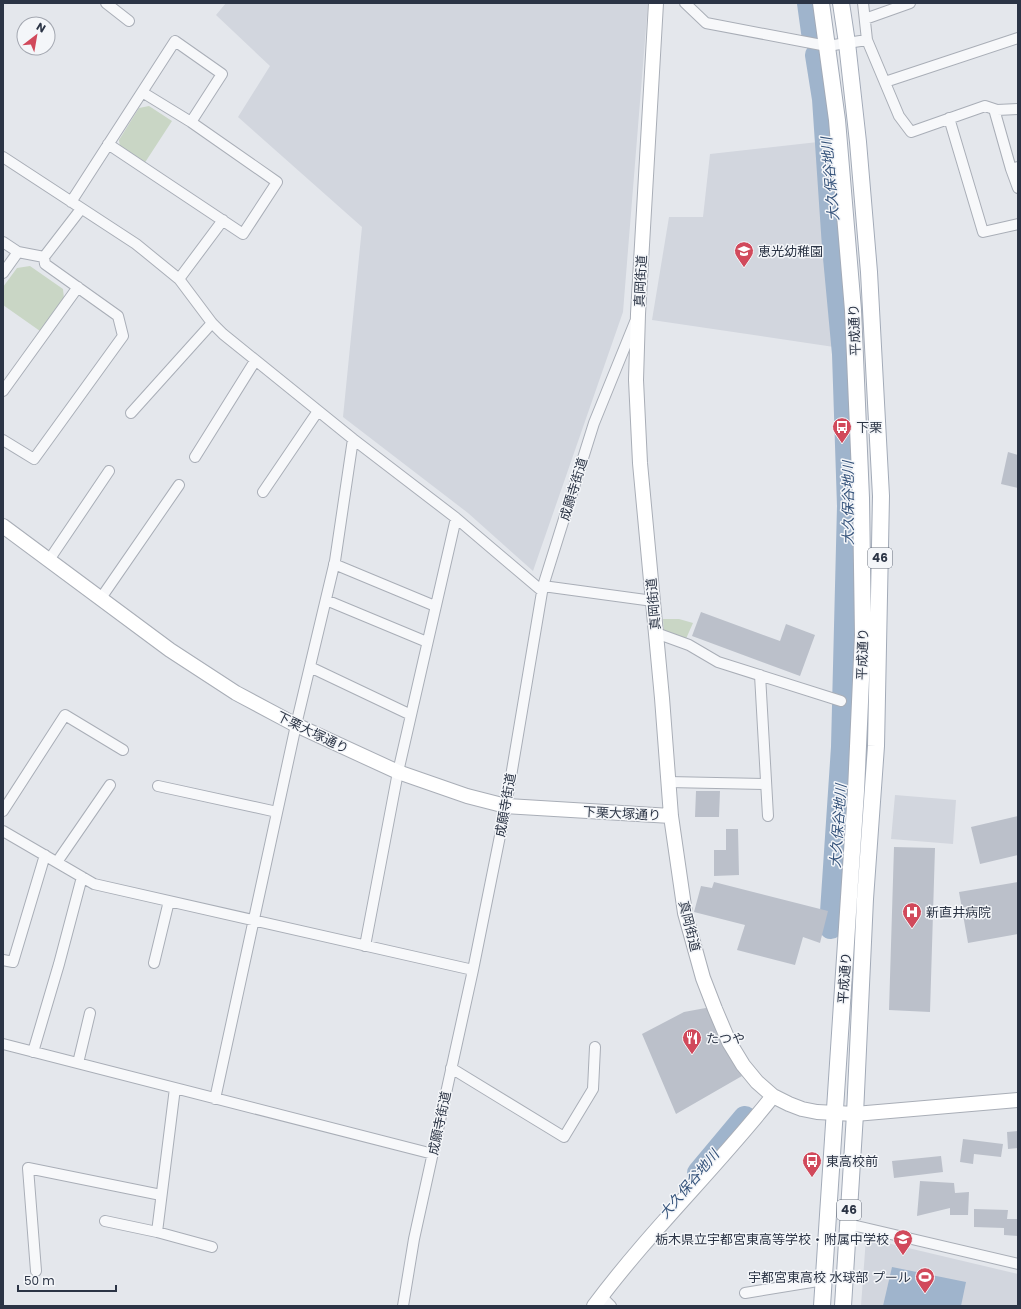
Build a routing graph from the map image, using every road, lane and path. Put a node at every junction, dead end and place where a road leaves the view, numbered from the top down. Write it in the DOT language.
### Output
graph roads {
  1 [pos="106,3"];
  2 [pos="656,3"];
  3 [pos="685,3"];
  4 [pos="821,3"];
  5 [pos="841,3"];
  6 [pos="863,3"];
  7 [pos="910,3"];
  8 [pos="865,19"];
  9 [pos="130,21"];
  10 [pos="1018,38"];
  11 [pos="867,40"];
  12 [pos="847,43"];
  13 [pos="827,46"];
  14 [pos="885,82"];
  15 [pos="142,92"];
  16 [pos="994,109"];
  17 [pos="1018,109"];
  18 [pos="949,118"];
  19 [pos="191,122"];
  20 [pos="108,144"];
  21 [pos="3,157"];
  22 [pos="1015,168"];
  23 [pos="1018,188"];
  24 [pos="70,202"];
  25 [pos="81,209"];
  26 [pos="223,220"];
  27 [pos="1018,224"];
  28 [pos="3,242"];
  29 [pos="18,252"];
  30 [pos="44,257"];
  31 [pos="3,273"];
  32 [pos="179,279"];
  33 [pos="78,287"];
  34 [pos="638,314"];
  35 [pos="212,323"];
  36 [pos="255,361"];
  37 [pos="3,391"];
  38 [pos="318,411"];
  39 [pos="131,414"];
  40 [pos="353,439"];
  41 [pos="3,440"];
  42 [pos="195,458"];
  43 [pos="109,471"];
  44 [pos="179,485"];
  45 [pos="263,492"];
  46 [pos="456,518"];
  47 [pos="3,526"];
  48 [pos="49,560"];
  49 [pos="334,564"];
  50 [pos="543,589"];
  51 [pos="101,598"];
  52 [pos="326,600"];
  53 [pos="653,601"];
  54 [pos="436,606"];
  55 [pos="656,633"];
  56 [pos="427,642"];
  57 [pos="310,667"];
  58 [pos="760,675"];
  59 [pos="841,701"];
  60 [pos="411,715"];
  61 [pos="296,725"];
  62 [pos="123,750"];
  63 [pos="398,772"];
  64 [pos="668,782"];
  65 [pos="766,784"];
  66 [pos="110,785"];
  67 [pos="158,786"];
  68 [pos="506,806"];
  69 [pos="3,811"];
  70 [pos="277,812"];
  71 [pos="671,816"];
  72 [pos="768,816"];
  73 [pos="3,831"];
  74 [pos="45,855"];
  75 [pos="57,862"];
  76 [pos="82,877"];
  77 [pos="169,901"];
  78 [pos="254,921"];
  79 [pos="365,946"];
  80 [pos="3,960"];
  81 [pos="154,963"];
  82 [pos="473,970"];
  83 [pos="90,1013"];
  84 [pos="3,1044"];
  85 [pos="595,1047"];
  86 [pos="33,1052"];
  87 [pos="78,1063"];
  88 [pos="451,1068"];
  89 [pos="175,1088"];
  90 [pos="773,1096"];
  91 [pos="214,1099"];
  92 [pos="1018,1100"];
  93 [pos="834,1114"];
  94 [pos="855,1114"];
  95 [pos="433,1154"];
  96 [pos="162,1195"];
  97 [pos="105,1222"];
  98 [pos="848,1224"];
  99 [pos="157,1232"];
  100 [pos="212,1247"];
  101 [pos="1018,1264"];
  102 [pos="36,1271"];
  103 [pos="824,1280"];
  104 [pos="745,1293"];
  105 [pos="597,1301"];
  106 [pos="403,1306"];
  107 [pos="611,1306"];
  108 [pos="822,1306"];
  109 [pos="843,1306"];
  1 -- 9 [label="street"];
  2 -- 34 [label="street, 真岡街道"];
  3 -- 13 [label="street"];
  4 -- 13 [label="main road, 平成通り / 46"];
  5 -- 12 [label="main road, 平成通り / 46"];
  6 -- 8 [label="street"];
  7 -- 8 [label="street"];
  8 -- 11 [label="street"];
  10 -- 14 [label="street"];
  11 -- 12 [label="street"];
  11 -- 14 [label="street"];
  12 -- 13 [label="street"];
  12 -- 94 [label="main road, 平成通り / 46"];
  13 -- 93 [label="main road, 平成通り / 46"];
  14 -- 18 [label="street"];
  15 -- 19 [label="street"];
  15 -- 19 [label="street"];
  15 -- 20 [label="street"];
  16 -- 17 [label="street"];
  16 -- 18 [label="street"];
  16 -- 22 [label="street"];
  18 -- 27 [label="street"];
  19 -- 26 [label="street"];
  20 -- 24 [label="street"];
  20 -- 26 [label="street"];
  21 -- 24 [label="street"];
  22 -- 23 [label="street"];
  24 -- 25 [label="street"];
  25 -- 30 [label="street"];
  25 -- 32 [label="street"];
  26 -- 32 [label="street"];
  28 -- 29 [label="street"];
  29 -- 30 [label="street"];
  29 -- 31 [label="street"];
  30 -- 33 [label="street"];
  32 -- 35 [label="street"];
  33 -- 37 [label="street"];
  33 -- 41 [label="street"];
  34 -- 50 [label="street, 成願寺街道"];
  34 -- 53 [label="street, 真岡街道"];
  35 -- 36 [label="street"];
  35 -- 39 [label="street"];
  36 -- 38 [label="street"];
  36 -- 42 [label="street"];
  38 -- 40 [label="street"];
  38 -- 45 [label="street"];
  40 -- 46 [label="street"];
  40 -- 49 [label="street"];
  43 -- 48 [label="street"];
  44 -- 51 [label="street"];
  46 -- 50 [label="street"];
  46 -- 54 [label="street"];
  47 -- 48 [label="street, 下栗大塚通り"];
  48 -- 51 [label="street, 下栗大塚通り"];
  49 -- 52 [label="street"];
  49 -- 54 [label="street"];
  50 -- 53 [label="street"];
  50 -- 68 [label="street, 成願寺街道"];
  51 -- 61 [label="street, 下栗大塚通り"];
  52 -- 56 [label="street"];
  52 -- 57 [label="street"];
  53 -- 55 [label="street, 真岡街道"];
  54 -- 56 [label="street"];
  55 -- 58 [label="street"];
  55 -- 64 [label="street, 真岡街道"];
  56 -- 60 [label="street"];
  57 -- 60 [label="street"];
  57 -- 61 [label="street"];
  58 -- 59 [label="street"];
  58 -- 65 [label="street"];
  60 -- 63 [label="street"];
  61 -- 63 [label="street, 下栗大塚通り"];
  61 -- 70 [label="street"];
  62 -- 69 [label="street"];
  63 -- 68 [label="street, 下栗大塚通り"];
  63 -- 79 [label="street"];
  64 -- 65 [label="street"];
  64 -- 71 [label="street, 真岡街道"];
  65 -- 72 [label="street"];
  66 -- 75 [label="street"];
  67 -- 70 [label="street"];
  68 -- 71 [label="street, 下栗大塚通り"];
  68 -- 82 [label="street, 成願寺街道"];
  70 -- 78 [label="street"];
  71 -- 90 [label="street, 真岡街道"];
  73 -- 74 [label="street"];
  74 -- 75 [label="street"];
  74 -- 80 [label="street"];
  75 -- 76 [label="street"];
  76 -- 77 [label="street"];
  76 -- 86 [label="street"];
  77 -- 78 [label="street"];
  77 -- 81 [label="street"];
  78 -- 79 [label="street"];
  78 -- 91 [label="street"];
  79 -- 82 [label="street"];
  82 -- 88 [label="street, 成願寺街道"];
  83 -- 87 [label="street"];
  84 -- 86 [label="street"];
  85 -- 88 [label="street"];
  86 -- 87 [label="street"];
  87 -- 89 [label="street"];
  88 -- 95 [label="street, 成願寺街道"];
  89 -- 91 [label="street"];
  89 -- 96 [label="street"];
  90 -- 93 [label="street, 真岡街道"];
  90 -- 105 [label="street"];
  91 -- 95 [label="street"];
  92 -- 94 [label="street, 真岡街道"];
  93 -- 94 [label="street, 真岡街道"];
  93 -- 103 [label="main road, 平成通り / 46"];
  94 -- 98 [label="main road, 平成通り / 46"];
  95 -- 106 [label="street, 成願寺街道"];
  96 -- 99 [label="street"];
  96 -- 102 [label="street"];
  97 -- 99 [label="street"];
  98 -- 101 [label="street"];
  98 -- 109 [label="main road, 平成通り / 46"];
  99 -- 100 [label="street"];
  103 -- 104 [label="street"];
  103 -- 108 [label="main road, 平成通り / 46"];
  105 -- 107 [label="street"];
}
